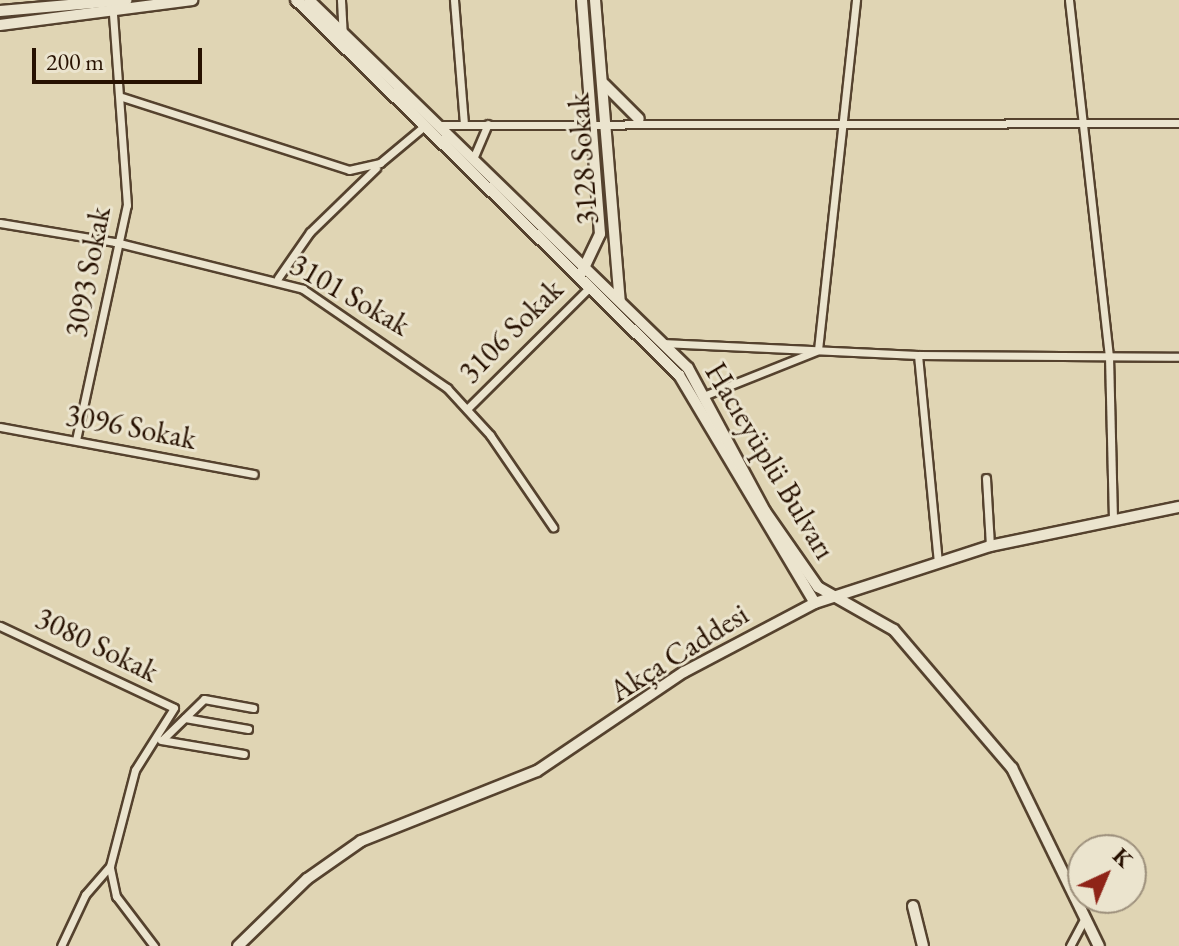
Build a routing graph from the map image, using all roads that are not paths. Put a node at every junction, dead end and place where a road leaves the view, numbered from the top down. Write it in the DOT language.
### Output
graph roads {
  1 [pos="110,0"];
  2 [pos="127,0"];
  3 [pos="192,0"];
  4 [pos="287,0"];
  5 [pos="296,0"];
  6 [pos="309,0"];
  7 [pos="316,0"];
  8 [pos="341,0"];
  9 [pos="454,0"];
  10 [pos="582,0"];
  11 [pos="594,0"];
  12 [pos="856,0"];
  13 [pos="1069,0"];
  14 [pos="0,11"];
  15 [pos="113,15"];
  16 [pos="325,15"];
  17 [pos="314,21"];
  18 [pos="0,25"];
  19 [pos="343,33"];
  20 [pos="602,81"];
  21 [pos="122,97"];
  22 [pos="590,119"];
  23 [pos="604,119"];
  24 [pos="639,119"];
  25 [pos="1083,122"];
  26 [pos="842,123"];
  27 [pos="1179,123"];
  28 [pos="464,124"];
  29 [pos="488,124"];
  30 [pos="438,125"];
  31 [pos="422,128"];
  32 [pos="473,159"];
  33 [pos="380,163"];
  34 [pos="0,223"];
  35 [pos="122,244"];
  36 [pos="582,272"];
  37 [pos="278,278"];
  38 [pos="589,288"];
  39 [pos="620,301"];
  40 [pos="612,310"];
  41 [pos="662,343"];
  42 [pos="818,350"];
  43 [pos="918,355"];
  44 [pos="1109,356"];
  45 [pos="1179,357"];
  46 [pos="706,395"];
  47 [pos="468,408"];
  48 [pos="0,427"];
  49 [pos="76,440"];
  50 [pos="254,474"];
  51 [pos="986,478"];
  52 [pos="1179,507"];
  53 [pos="761,513"];
  54 [pos="1113,519"];
  55 [pos="553,527"];
  56 [pos="990,546"];
  57 [pos="938,561"];
  58 [pos="830,596"];
  59 [pos="815,603"];
  60 [pos="0,626"];
  61 [pos="253,708"];
  62 [pos="185,718"];
  63 [pos="248,729"];
  64 [pos="163,739"];
  65 [pos="148,747"];
  66 [pos="244,754"];
  67 [pos="110,866"];
  68 [pos="913,906"];
  69 [pos="1084,920"];
  70 [pos="243,943"];
  71 [pos="61,946"];
  72 [pos="154,946"];
  73 [pos="923,946"];
  74 [pos="1070,946"];
  75 [pos="1099,946"];
  1 -- 2 [label="street"];
  1 -- 14 [label="street"];
  3 -- 15 [label="street"];
  4 -- 17 [label="street"];
  5 -- 17 [label="street, Hacıeyüplü Bulvarı"];
  6 -- 16 [label="street, Hacıeyüplü Bulvarı"];
  7 -- 16 [label="street"];
  8 -- 19 [label="street"];
  9 -- 28 [label="street"];
  10 -- 11 [label="street"];
  10 -- 22 [label="street, 3128 Sokak"];
  11 -- 20 [label="street, 3128 Sokak"];
  12 -- 26 [label="street"];
  13 -- 25 [label="street"];
  15 -- 18 [label="street"];
  15 -- 21 [label="street, 3093 Sokak"];
  16 -- 19 [label="street, Hacıeyüplü Bulvarı"];
  17 -- 31 [label="street, Hacıeyüplü Bulvarı"];
  19 -- 30 [label="street, Hacıeyüplü Bulvarı"];
  20 -- 23 [label="street, 3128 Sokak"];
  20 -- 24 [label="street"];
  21 -- 33 [label="street"];
  21 -- 35 [label="street, 3093 Sokak"];
  22 -- 23 [label="street"];
  22 -- 29 [label="street"];
  22 -- 36 [label="street, 3128 Sokak"];
  23 -- 24 [label="street"];
  23 -- 39 [label="street, 3128 Sokak"];
  24 -- 26 [label="street"];
  25 -- 26 [label="street"];
  25 -- 27 [label="street"];
  25 -- 44 [label="street"];
  26 -- 42 [label="street"];
  28 -- 29 [label="street"];
  28 -- 30 [label="street"];
  29 -- 32 [label="street"];
  30 -- 31 [label="street"];
  30 -- 32 [label="street, Hacıeyüplü Bulvarı"];
  31 -- 33 [label="street"];
  31 -- 36 [label="street, Hacıeyüplü Bulvarı"];
  32 -- 36 [label="street, Hacıeyüplü Bulvarı"];
  33 -- 37 [label="street"];
  34 -- 35 [label="street, 3101 Sokak"];
  35 -- 37 [label="street, 3101 Sokak"];
  35 -- 49 [label="street, 3093 Sokak"];
  36 -- 38 [label="street, Hacıeyüplü Bulvarı"];
  36 -- 39 [label="street, Hacıeyüplü Bulvarı"];
  37 -- 47 [label="street, 3101 Sokak"];
  38 -- 40 [label="street, Hacıeyüplü Bulvarı"];
  38 -- 47 [label="street, 3106 Sokak"];
  39 -- 40 [label="street"];
  39 -- 41 [label="street, Hacıeyüplü Bulvarı"];
  40 -- 53 [label="street, Hacıeyüplü Bulvarı"];
  41 -- 42 [label="street"];
  41 -- 46 [label="street, Hacıeyüplü Bulvarı"];
  42 -- 43 [label="street"];
  42 -- 46 [label="street"];
  43 -- 44 [label="street"];
  43 -- 57 [label="street"];
  44 -- 45 [label="street"];
  44 -- 54 [label="street"];
  46 -- 53 [label="street, Hacıeyüplü Bulvarı"];
  47 -- 55 [label="street, 3101 Sokak"];
  48 -- 49 [label="street, 3096 Sokak"];
  49 -- 50 [label="street, 3096 Sokak"];
  51 -- 56 [label="street"];
  52 -- 54 [label="street, Akça Caddesi"];
  53 -- 58 [label="street, Hacıeyüplü Bulvarı"];
  53 -- 59 [label="street, Hacıeyüplü Bulvarı"];
  54 -- 56 [label="street, Akça Caddesi"];
  56 -- 57 [label="street, Akça Caddesi"];
  57 -- 58 [label="street, Akça Caddesi"];
  58 -- 59 [label="street, Akça Caddesi"];
  58 -- 69 [label="street, Hacıeyüplü Bulvarı"];
  59 -- 70 [label="street, Akça Caddesi"];
  60 -- 65 [label="street, 3080 Sokak"];
  61 -- 62 [label="street"];
  62 -- 63 [label="street"];
  62 -- 64 [label="street"];
  64 -- 65 [label="street"];
  64 -- 66 [label="street"];
  65 -- 67 [label="street"];
  67 -- 71 [label="street"];
  67 -- 72 [label="street"];
  68 -- 73 [label="street"];
  69 -- 74 [label="street"];
  69 -- 75 [label="street, Hacıeyüplü Bulvarı"];
}
